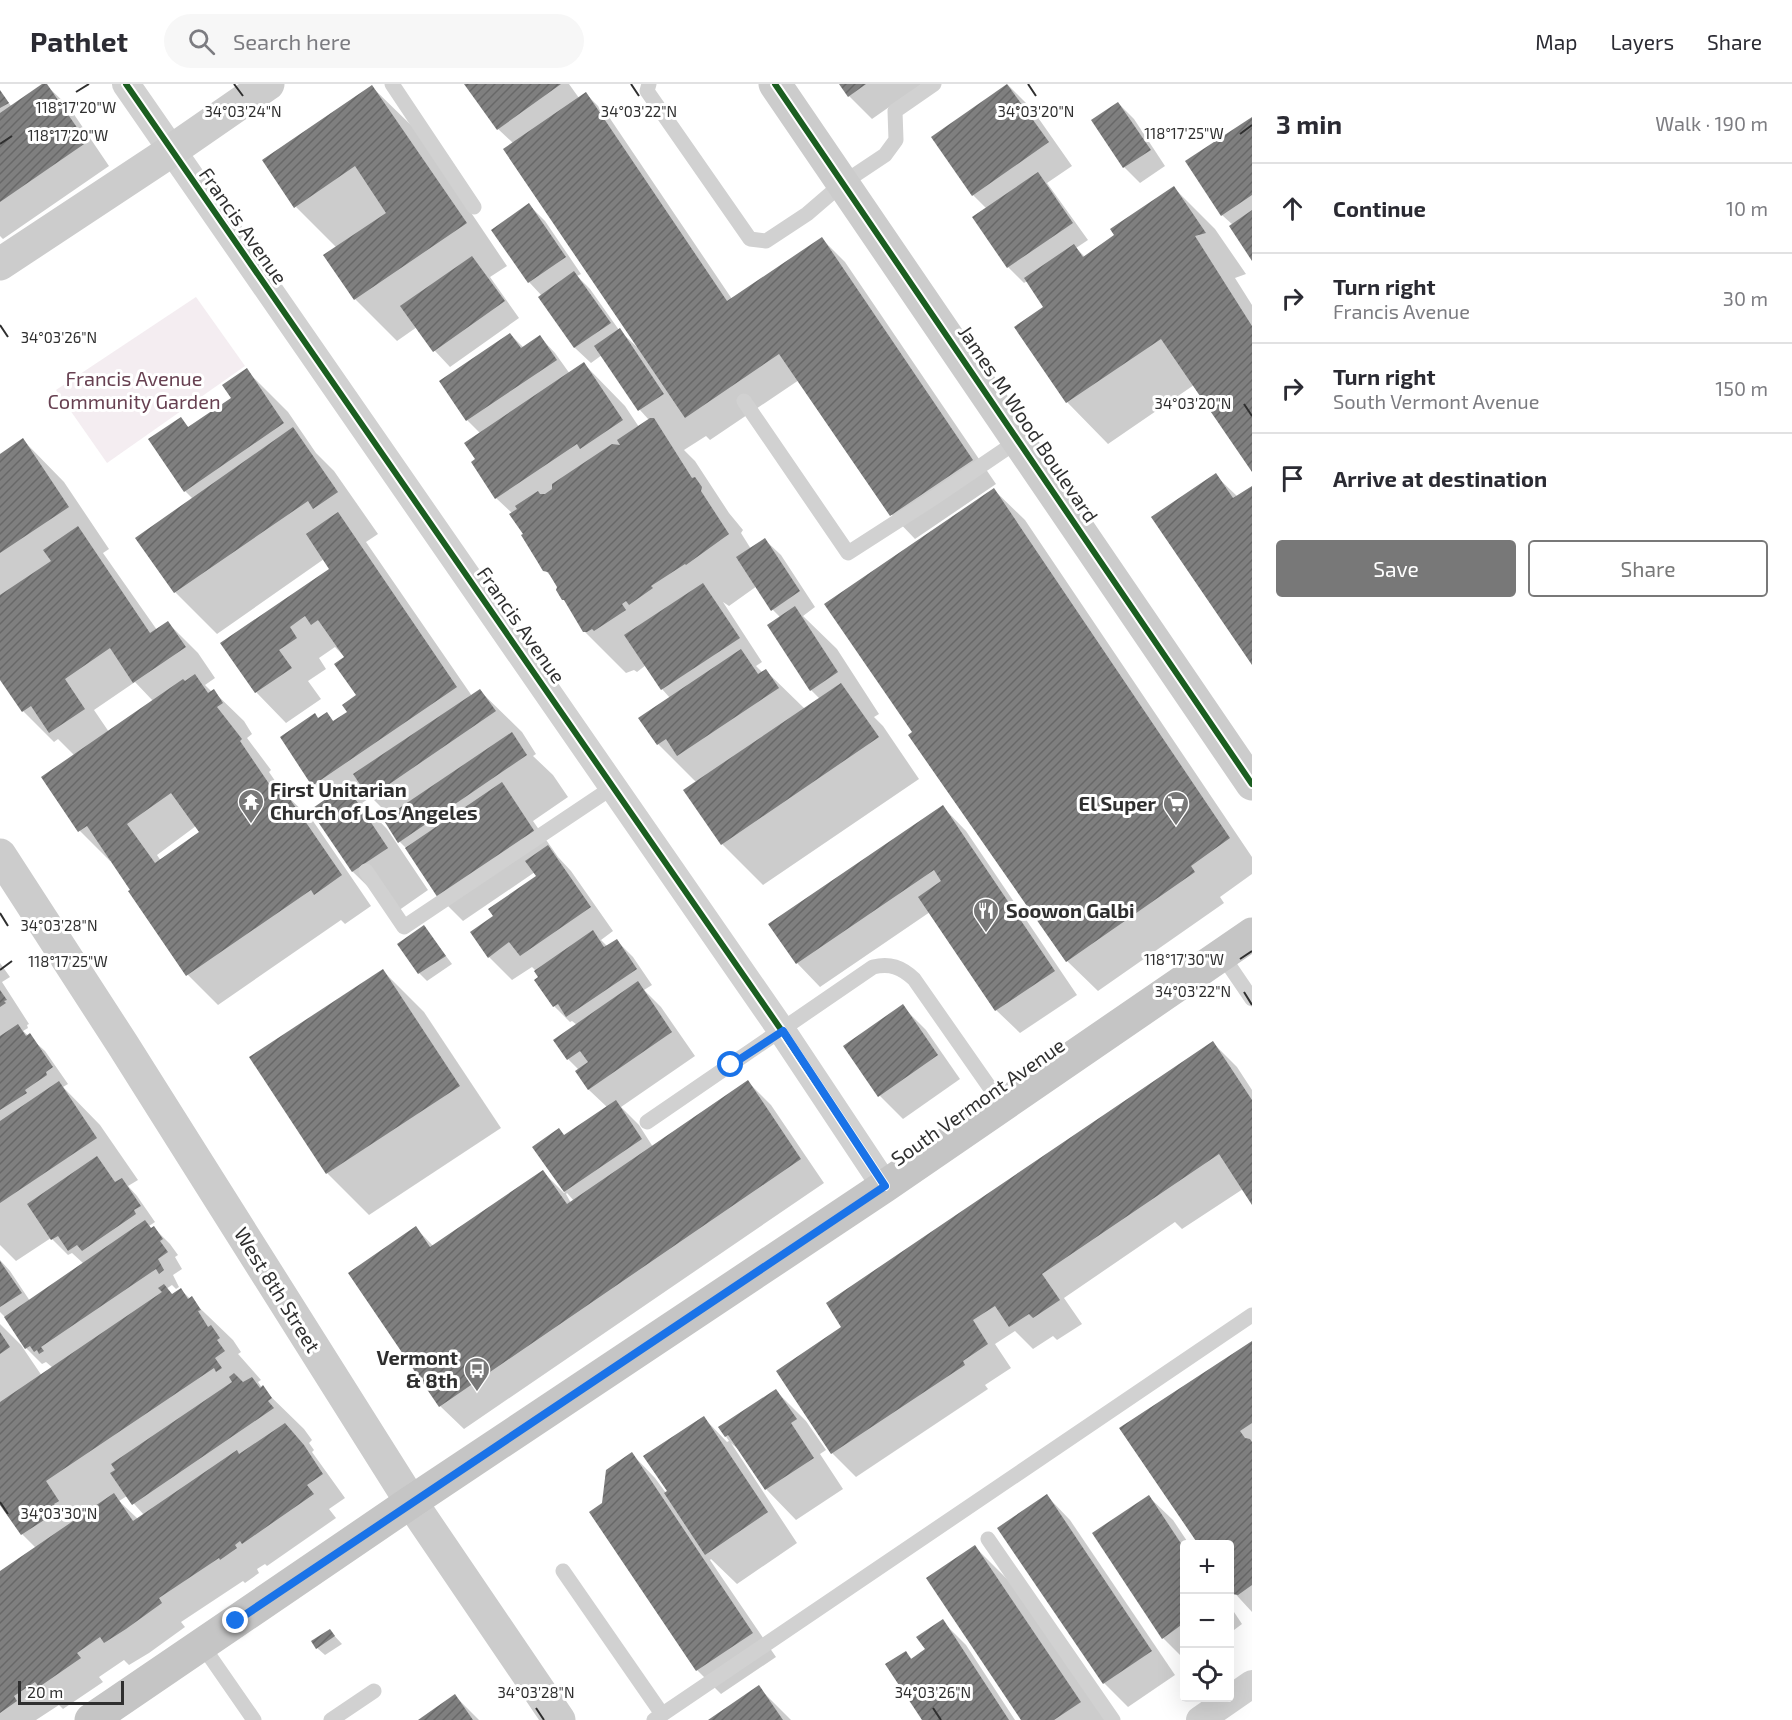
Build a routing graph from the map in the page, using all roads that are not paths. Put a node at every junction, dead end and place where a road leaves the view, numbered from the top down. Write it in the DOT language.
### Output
graph roads {
  1 [pos="126,84"];
  2 [pos="268,84"];
  3 [pos="392,84"];
  4 [pos="649,84"];
  5 [pos="775,84"];
  6 [pos="934,84"];
  7 [pos="171,151"];
  8 [pos="843,183"];
  9 [pos="474,207"];
  10 [pos="0,264"];
  11 [pos="744,401"];
  12 [pos="1019,440"];
  13 [pos="1252,784"];
  14 [pos="613,786"];
  15 [pos="0,855"];
  16 [pos="366,871"];
  17 [pos="1252,934"];
  18 [pos="1222,955"];
  19 [pos="1252,999"];
  20 [pos="783,1031"];
  21 [pos="1002,1105"];
  22 [pos="648,1122"];
  23 [pos="885,1186"];
  24 [pos="1252,1315"];
  25 [pos="411,1502"];
  26 [pos="988,1539"];
  27 [pos="563,1571"];
  28 [pos="202,1645"];
  29 [pos="1252,1684"];
  30 [pos="374,1691"];
  31 [pos="658,1717"];
  32 [pos="91,1720"];
  33 [pos="254,1720"];
  34 [pos="332,1720"];
  35 [pos="559,1720"];
  36 [pos="1113,1720"];
  37 [pos="1200,1720"];
  1 -- 7 [label="street, Francis Avenue"];
  2 -- 7 [label="street"];
  3 -- 9 [label="lane"];
  4 -- 8 [label="lane"];
  5 -- 8 [label="street, James M Wood Boulevard"];
  6 -- 8 [label="lane"];
  7 -- 10 [label="street"];
  7 -- 14 [label="street, Francis Avenue"];
  8 -- 12 [label="street, James M Wood Boulevard"];
  11 -- 12 [label="lane"];
  12 -- 13 [label="street, James M Wood Boulevard"];
  14 -- 16 [label="lane"];
  14 -- 20 [label="street, Francis Avenue"];
  15 -- 25 [label="street, West 8th Street"];
  17 -- 18 [label="main road, South Vermont Avenue"];
  18 -- 19 [label="lane"];
  18 -- 21 [label="main road, South Vermont Avenue"];
  20 -- 21 [label="lane"];
  20 -- 22 [label="lane"];
  20 -- 23 [label="street, Francis Avenue"];
  21 -- 23 [label="main road, South Vermont Avenue"];
  23 -- 25 [label="main road, South Vermont Avenue"];
  24 -- 31 [label="lane"];
  25 -- 28 [label="main road, South Vermont Avenue"];
  25 -- 35 [label="street, West 8th Street"];
  26 -- 36 [label="lane"];
  27 -- 31 [label="lane"];
  28 -- 32 [label="main road, South Vermont Avenue"];
  28 -- 33 [label="lane"];
  29 -- 37 [label="street"];
  30 -- 34 [label="lane"];
}
